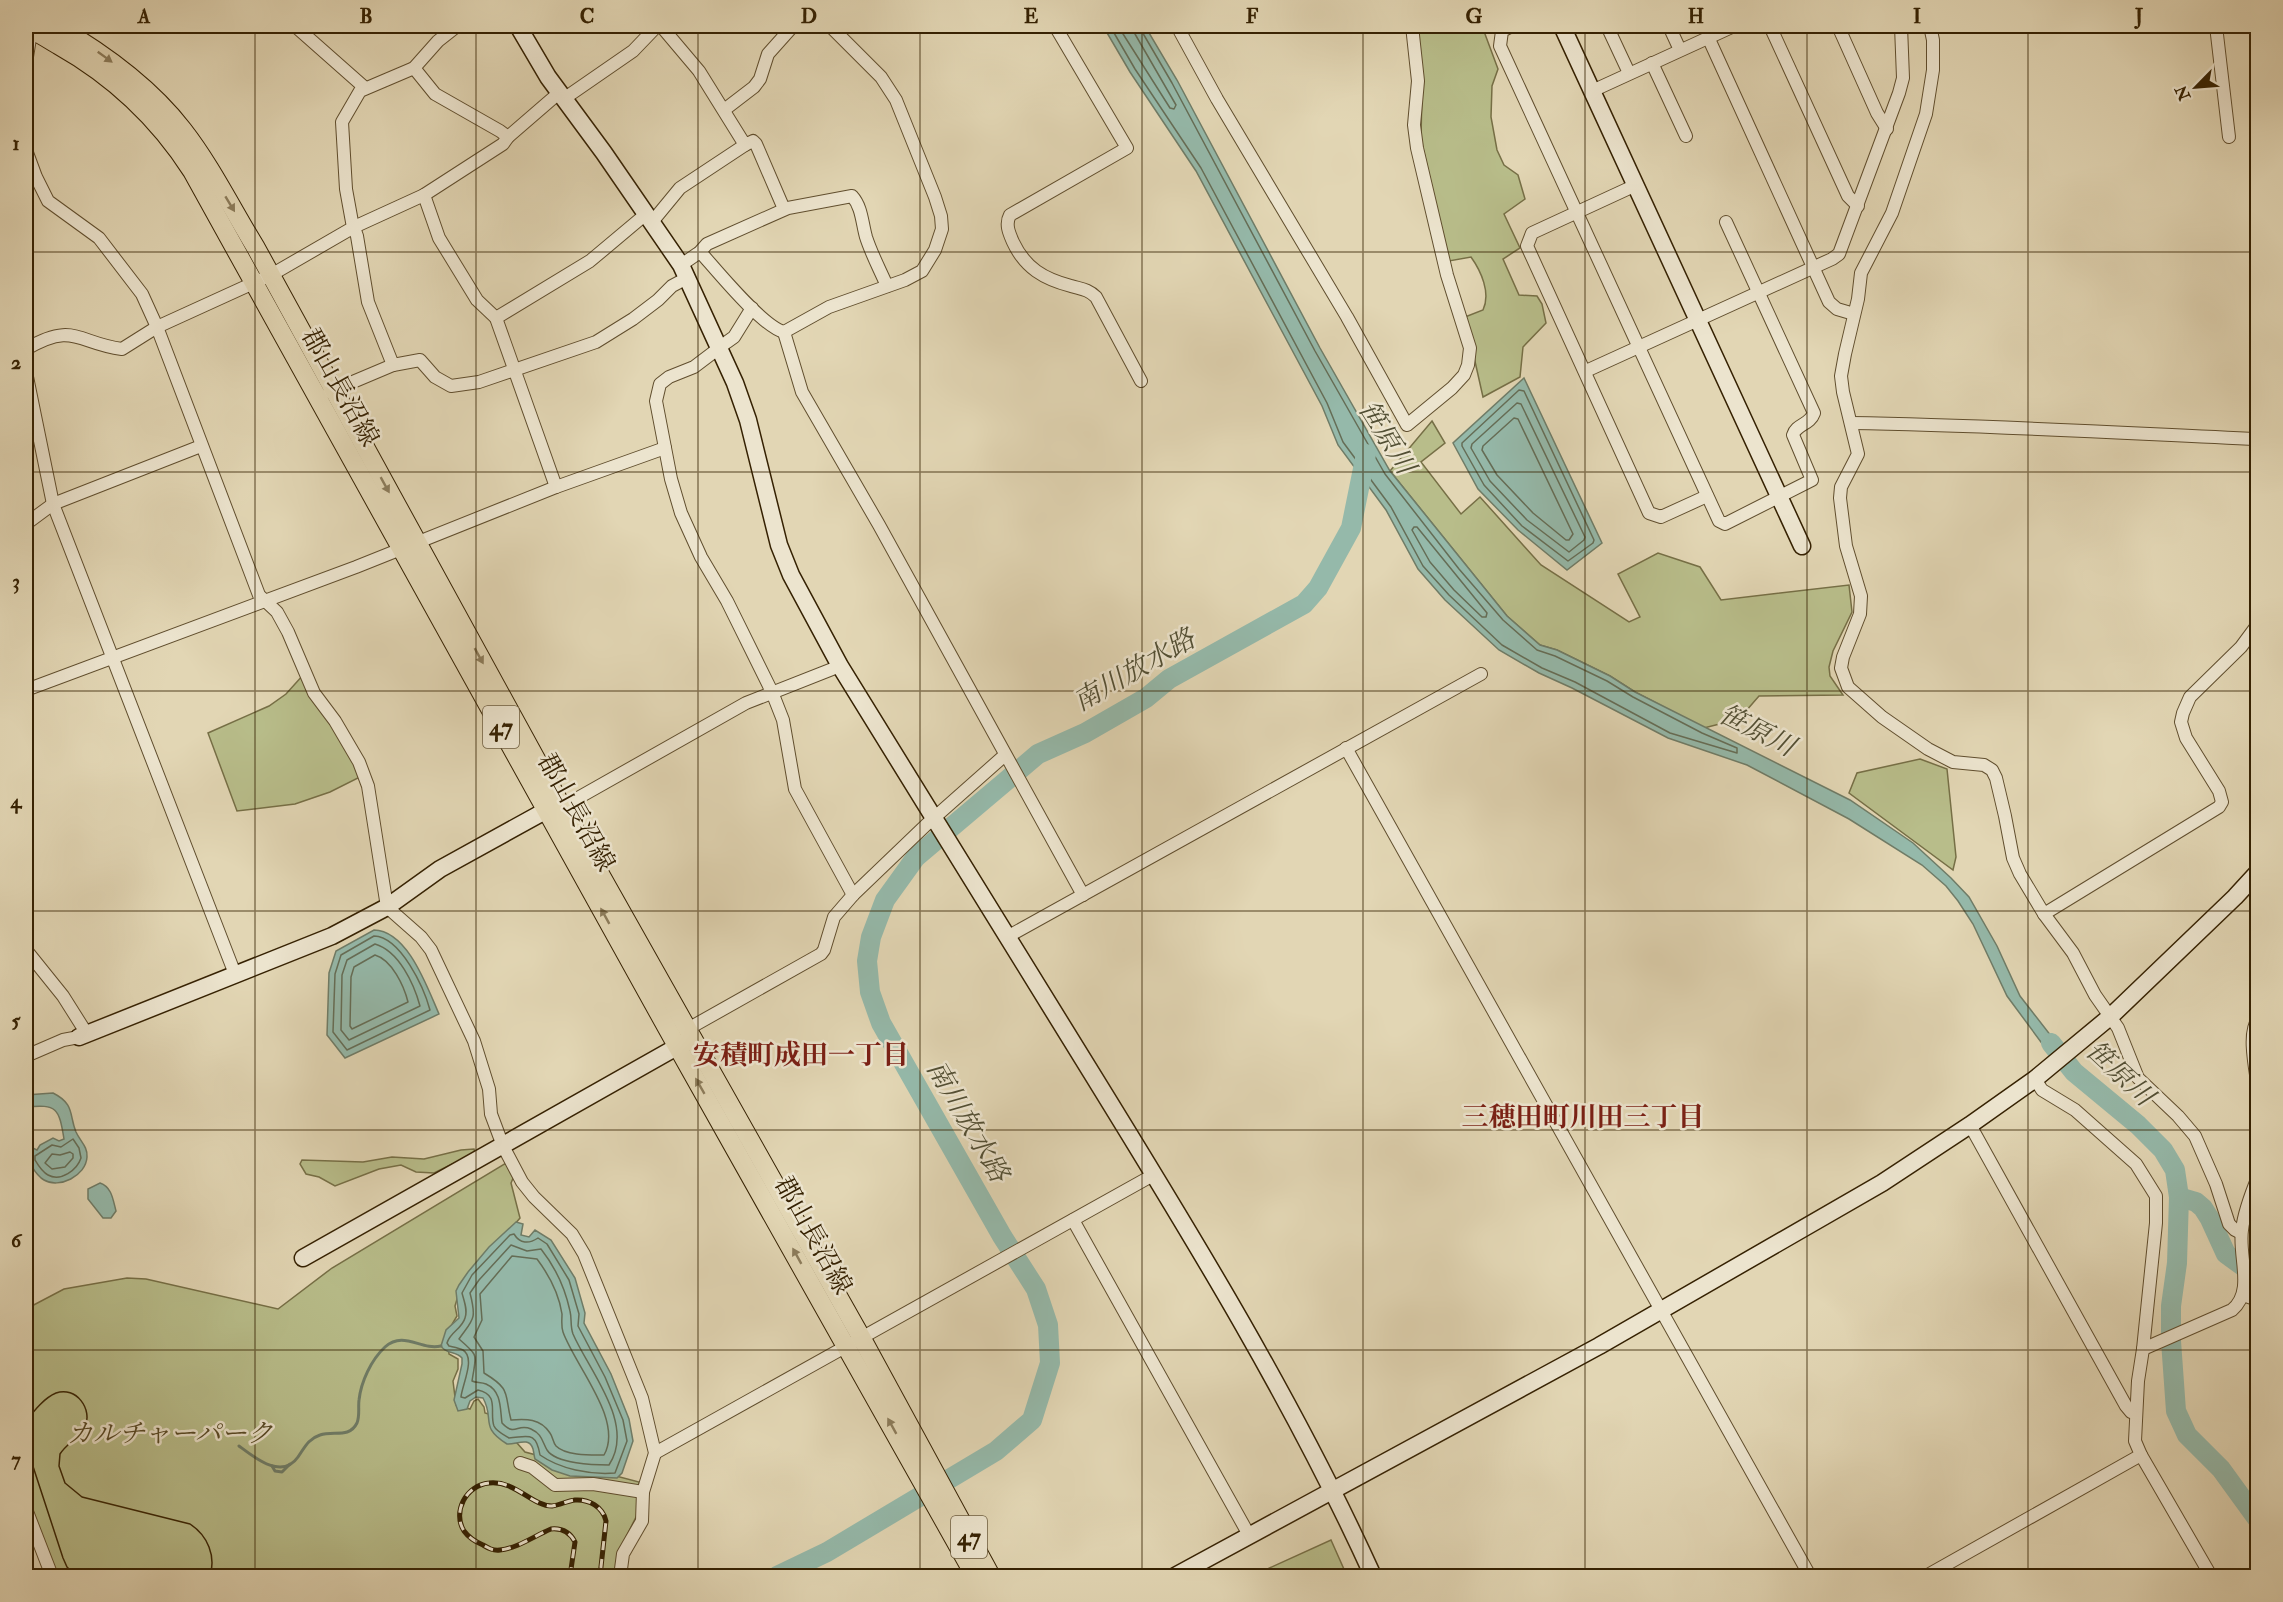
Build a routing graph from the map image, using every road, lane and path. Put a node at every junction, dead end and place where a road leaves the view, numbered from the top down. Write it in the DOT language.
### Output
graph roads {
  1 [pos="56,26"];
  2 [pos="295,26"];
  3 [pos="458,26"];
  4 [pos="518,26"];
  5 [pos="659,26"];
  6 [pos="793,26"];
  7 [pos="830,26"];
  8 [pos="1055,26"];
  9 [pos="1177,26"];
  10 [pos="1412,26"];
  11 [pos="1512,26"];
  12 [pos="1562,26"];
  13 [pos="1607,26"];
  14 [pos="1669,26"];
  15 [pos="1734,26"];
  16 [pos="1770,26"];
  17 [pos="1838,26"];
  18 [pos="1901,26"];
  19 [pos="1930,26"];
  20 [pos="2216,26"];
  21 [pos="30,27"];
  22 [pos="1708,37"];
  23 [pos="1680,50"];
  24 [pos="26,63"];
  25 [pos="1653,63"];
  26 [pos="414,68"];
  27 [pos="1629,73"];
  28 [pos="364,87"];
  29 [pos="1592,92"];
  30 [pos="562,95"];
  31 [pos="724,110"];
  32 [pos="1887,129"];
  33 [pos="1686,136"];
  34 [pos="508,137"];
  35 [pos="2229,137"];
  36 [pos="745,145"];
  37 [pos="26,150"];
  38 [pos="1636,185"];
  39 [pos="424,195"];
  40 [pos="1858,206"];
  41 [pos="784,209"];
  42 [pos="1578,211"];
  43 [pos="649,218"];
  44 [pos="1726,222"];
  45 [pos="354,227"];
  46 [pos="699,254"];
  47 [pos="1813,267"];
  48 [pos="684,271"];
  49 [pos="263,279"];
  50 [pos="886,286"];
  51 [pos="1759,292"];
  52 [pos="752,308"];
  53 [pos="1854,314"];
  54 [pos="496,318"];
  55 [pos="1698,320"];
  56 [pos="157,327"];
  57 [pos="784,332"];
  58 [pos="1640,346"];
  59 [pos="720,348"];
  60 [pos="26,349"];
  61 [pos="393,365"];
  62 [pos="516,370"];
  63 [pos="1586,371"];
  64 [pos="26,372"];
  65 [pos="1141,381"];
  66 [pos="325,393"];
  67 [pos="1851,423"];
  68 [pos="2258,439"];
  69 [pos="201,446"];
  70 [pos="665,448"];
  71 [pos="556,487"];
  72 [pos="1707,496"];
  73 [pos="1780,497"];
  74 [pos="53,504"];
  75 [pos="26,524"];
  76 [pos="409,545"];
  77 [pos="1802,546"];
  78 [pos="264,602"];
  79 [pos="2258,624"];
  80 [pos="112,658"];
  81 [pos="840,666"];
  82 [pos="1481,674"];
  83 [pos="26,690"];
  84 [pos="772,692"];
  85 [pos="1346,748"];
  86 [pos="1005,755"];
  87 [pos="556,807"];
  88 [pos="935,820"];
  89 [pos="2258,872"];
  90 [pos="853,895"];
  91 [pos="1083,896"];
  92 [pos="387,907"];
  93 [pos="2044,914"];
  94 [pos="1007,937"];
  95 [pos="26,950"];
  96 [pos="235,974"];
  97 [pos="2111,1016"];
  98 [pos="2258,1020"];
  99 [pos="83,1036"];
  100 [pos="685,1038"];
  101 [pos="26,1056"];
  102 [pos="2036,1078"];
  103 [pos="2258,1089"];
  104 [pos="1970,1125"];
  105 [pos="503,1146"];
  106 [pos="1155,1174"];
  107 [pos="2258,1177"];
  108 [pos="1073,1220"];
  109 [pos="2241,1237"];
  110 [pos="303,1258"];
  111 [pos="2243,1293"];
  112 [pos="2258,1300"];
  113 [pos="1661,1310"];
  114 [pos="854,1341"];
  115 [pos="2144,1349"];
  116 [pos="2136,1414"];
  117 [pos="655,1454"];
  118 [pos="2141,1455"];
  119 [pos="520,1463"];
  120 [pos="1333,1489"];
  121 [pos="643,1492"];
  122 [pos="941,1501"];
  123 [pos="26,1509"];
  124 [pos="1249,1535"];
  125 [pos="52,1576"];
  126 [pos="622,1576"];
  127 [pos="975,1576"];
  128 [pos="991,1576"];
  129 [pos="1175,1576"];
  130 [pos="1372,1576"];
  131 [pos="1810,1576"];
  132 [pos="1926,1576"];
  133 [pos="2211,1576"];
  1 -- 49 [label="main road, 郡山長沼線 / 47, one-way"];
  2 -- 28 [label="street"];
  3 -- 26 [label="street"];
  4 -- 30 [label="street"];
  5 -- 30 [label="street"];
  5 -- 31 [label="street"];
  6 -- 31 [label="street"];
  7 -- 50 [label="street"];
  8 -- 65 [label="street"];
  9 -- 10 [label="street"];
  11 -- 42 [label="street"];
  12 -- 29 [label="street"];
  13 -- 27 [label="street"];
  14 -- 23 [label="street"];
  15 -- 22 [label="street"];
  16 -- 40 [label="street"];
  17 -- 32 [label="street"];
  18 -- 32 [label="street"];
  19 -- 53 [label="street"];
  20 -- 35 [label="street"];
  21 -- 24 [label="street"];
  21 -- 49 [label="main road, 郡山長沼線 / 47"];
  22 -- 23 [label="street"];
  22 -- 47 [label="street"];
  23 -- 25 [label="street"];
  25 -- 27 [label="street"];
  25 -- 33 [label="street"];
  26 -- 28 [label="street"];
  26 -- 34 [label="street"];
  27 -- 29 [label="street"];
  28 -- 45 [label="street"];
  29 -- 38 [label="street"];
  30 -- 34 [label="street"];
  30 -- 43 [label="street"];
  31 -- 36 [label="street"];
  32 -- 40 [label="street"];
  34 -- 39 [label="street"];
  36 -- 41 [label="street"];
  36 -- 43 [label="street"];
  37 -- 56 [label="street"];
  38 -- 42 [label="street"];
  38 -- 55 [label="street"];
  39 -- 45 [label="street"];
  39 -- 54 [label="street"];
  40 -- 47 [label="street"];
  41 -- 46 [label="street"];
  41 -- 50 [label="street"];
  42 -- 58 [label="street"];
  42 -- 63 [label="street"];
  43 -- 48 [label="street"];
  43 -- 54 [label="street"];
  44 -- 51 [label="street"];
  45 -- 49 [label="street"];
  45 -- 61 [label="street"];
  46 -- 48 [label="street"];
  46 -- 52 [label="street"];
  47 -- 51 [label="street"];
  47 -- 53 [label="street"];
  48 -- 59 [label="street"];
  48 -- 62 [label="street"];
  49 -- 56 [label="street"];
  49 -- 66 [label="main road, 郡山長沼線 / 47"];
  50 -- 57 [label="street"];
  51 -- 55 [label="street"];
  51 -- 73 [label="street"];
  52 -- 57 [label="street"];
  52 -- 59 [label="street"];
  53 -- 67 [label="street"];
  54 -- 62 [label="street"];
  55 -- 58 [label="street"];
  55 -- 73 [label="street"];
  56 -- 60 [label="street"];
  56 -- 69 [label="street"];
  57 -- 86 [label="street"];
  58 -- 63 [label="street"];
  58 -- 72 [label="street"];
  59 -- 70 [label="street"];
  59 -- 81 [label="street"];
  61 -- 62 [label="street"];
  61 -- 66 [label="street"];
  62 -- 71 [label="street"];
  63 -- 72 [label="street"];
  64 -- 74 [label="street"];
  66 -- 76 [label="main road, 郡山長沼線 / 47"];
  67 -- 68 [label="street"];
  67 -- 93 [label="street"];
  69 -- 74 [label="street"];
  69 -- 78 [label="street"];
  70 -- 71 [label="street"];
  70 -- 84 [label="street"];
  71 -- 76 [label="street"];
  72 -- 73 [label="street"];
  73 -- 77 [label="street"];
  74 -- 75 [label="street"];
  74 -- 80 [label="street"];
  76 -- 78 [label="street"];
  76 -- 87 [label="main road, 郡山長沼線 / 47"];
  78 -- 80 [label="street"];
  78 -- 92 [label="street"];
  79 -- 93 [label="street"];
  80 -- 83 [label="street"];
  80 -- 96 [label="street"];
  81 -- 84 [label="street"];
  81 -- 88 [label="street"];
  82 -- 85 [label="street"];
  84 -- 87 [label="street"];
  84 -- 90 [label="street"];
  85 -- 91 [label="street"];
  85 -- 113 [label="street"];
  86 -- 88 [label="street"];
  86 -- 91 [label="street"];
  87 -- 92 [label="street"];
  87 -- 100 [label="main road, 郡山長沼線 / 47"];
  88 -- 90 [label="street"];
  88 -- 94 [label="street"];
  89 -- 97 [label="street"];
  90 -- 100 [label="street"];
  91 -- 94 [label="street"];
  92 -- 96 [label="street"];
  92 -- 105 [label="street"];
  93 -- 97 [label="street"];
  94 -- 106 [label="street"];
  95 -- 99 [label="street"];
  96 -- 99 [label="street"];
  97 -- 102 [label="street"];
  97 -- 109 [label="street"];
  98 -- 103 [label="street"];
  99 -- 101 [label="street"];
  100 -- 105 [label="street"];
  100 -- 114 [label="main road, 郡山長沼線 / 47"];
  102 -- 104 [label="street"];
  102 -- 115 [label="street"];
  104 -- 113 [label="street"];
  104 -- 116 [label="street"];
  105 -- 110 [label="street"];
  105 -- 117 [label="street"];
  106 -- 108 [label="street"];
  106 -- 120 [label="street"];
  107 -- 109 [label="street"];
  108 -- 114 [label="street"];
  108 -- 124 [label="street"];
  109 -- 111 [label="street"];
  111 -- 112 [label="street"];
  111 -- 115 [label="street"];
  113 -- 120 [label="street"];
  113 -- 131 [label="street"];
  114 -- 117 [label="street"];
  114 -- 122 [label="main road, 郡山長沼線 / 47"];
  115 -- 116 [label="street"];
  116 -- 118 [label="street"];
  117 -- 121 [label="street"];
  118 -- 132 [label="street"];
  118 -- 133 [label="street"];
  119 -- 121 [label="street"];
  120 -- 124 [label="street"];
  120 -- 130 [label="street"];
  121 -- 126 [label="street"];
  122 -- 127 [label="main road, 郡山長沼線 / 47"];
  122 -- 128 [label="main road, 郡山長沼線 / 47"];
  123 -- 125 [label="street"];
  124 -- 129 [label="street"];
}
